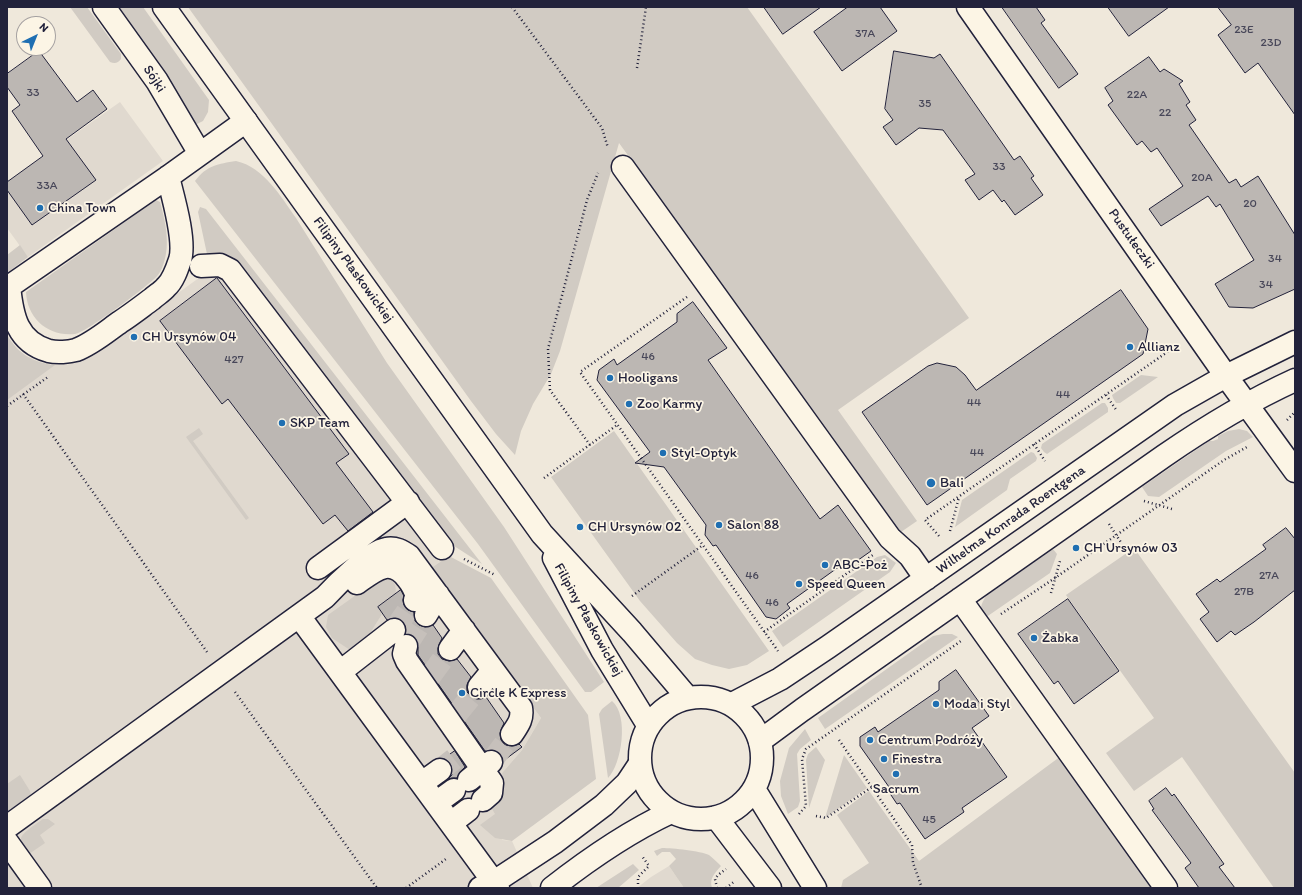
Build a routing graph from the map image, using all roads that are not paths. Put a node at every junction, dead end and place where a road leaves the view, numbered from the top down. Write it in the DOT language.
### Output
graph roads {
  1 [pos="104,7"];
  2 [pos="164,7"];
  3 [pos="968,7"];
  4 [pos="246,121"];
  5 [pos="200,154"];
  6 [pos="623,167"];
  7 [pos="168,177"];
  8 [pos="201,266"];
  9 [pos="8,287"];
  10 [pos="1295,342"];
  11 [pos="1226,376"];
  12 [pos="1295,380"];
  13 [pos="1247,404"];
  14 [pos="1295,471"];
  15 [pos="408,502"];
  16 [pos="542,534"];
  17 [pos="442,548"];
  18 [pos="318,568"];
  19 [pos="926,579"];
  20 [pos="438,595"];
  21 [pos="325,597"];
  22 [pos="960,599"];
  23 [pos="300,616"];
  24 [pos="464,630"];
  25 [pos="450,649"];
  26 [pos="493,670"];
  27 [pos="340,672"];
  28 [pos="479,687"];
  29 [pos="687,697"];
  30 [pos="732,704"];
  31 [pos="648,725"];
  32 [pos="512,734"];
  33 [pos="760,741"];
  34 [pos="454,759"];
  35 [pos="639,765"];
  36 [pos="474,775"];
  37 [pos="422,783"];
  38 [pos="754,789"];
  39 [pos="436,803"];
  40 [pos="671,812"];
  41 [pos="716,817"];
  42 [pos="451,823"];
  43 [pos="7,827"];
  44 [pos="7,842"];
  45 [pos="490,886"];
  46 [pos="40,888"];
  47 [pos="552,888"];
  48 [pos="770,888"];
  49 [pos="815,888"];
  50 [pos="1166,888"];
  1 -- 5 [label="street, Sójki"];
  2 -- 4 [label="street, Filipiny Płaskowickiej"];
  3 -- 11 [label="street, Pustułeczki"];
  4 -- 5 [label="street"];
  4 -- 16 [label="street, Filipiny Płaskowickiej"];
  5 -- 7 [label="street"];
  6 -- 19 [label="street"];
  7 -- 9 [label="street"];
  7 -- 9 [label="street"];
  8 -- 15 [label="street"];
  10 -- 11 [label="street, Wilhelma Konrada Roentgena"];
  11 -- 13 [label="street, Pustułeczki"];
  11 -- 19 [label="street, Wilhelma Konrada Roentgena"];
  12 -- 13 [label="street"];
  13 -- 14 [label="street, Pustułeczki"];
  13 -- 22 [label="street"];
  15 -- 17 [label="street"];
  15 -- 18 [label="street"];
  16 -- 29 [label="street, Filipiny Płaskowickiej"];
  16 -- 31 [label="street, Filipiny Płaskowickiej"];
  19 -- 30 [label="street, Wilhelma Konrada Roentgena"];
  20 -- 21 [label="street"];
  20 -- 21 [label="street"];
  20 -- 24 [label="street"];
  21 -- 23 [label="street"];
  22 -- 33 [label="street"];
  22 -- 50 [label="street"];
  23 -- 27 [label="street"];
  23 -- 43 [label="street"];
  24 -- 25 [label="street"];
  24 -- 26 [label="street"];
  26 -- 28 [label="street"];
  26 -- 32 [label="street"];
  27 -- 34 [label="street"];
  27 -- 37 [label="street"];
  29 -- 30 [label="street"];
  29 -- 31 [label="street"];
  30 -- 33 [label="street"];
  31 -- 35 [label="street"];
  33 -- 38 [label="street"];
  34 -- 36 [label="street"];
  34 -- 37 [label="street"];
  35 -- 40 [label="street"];
  35 -- 45 [label="street"];
  36 -- 39 [label="street"];
  36 -- 42 [label="street"];
  37 -- 39 [label="street"];
  38 -- 41 [label="street"];
  38 -- 49 [label="street"];
  39 -- 42 [label="street"];
  40 -- 41 [label="street"];
  40 -- 47 [label="street"];
  41 -- 48 [label="street"];
  42 -- 45 [label="street"];
  44 -- 46 [label="street"];
}
